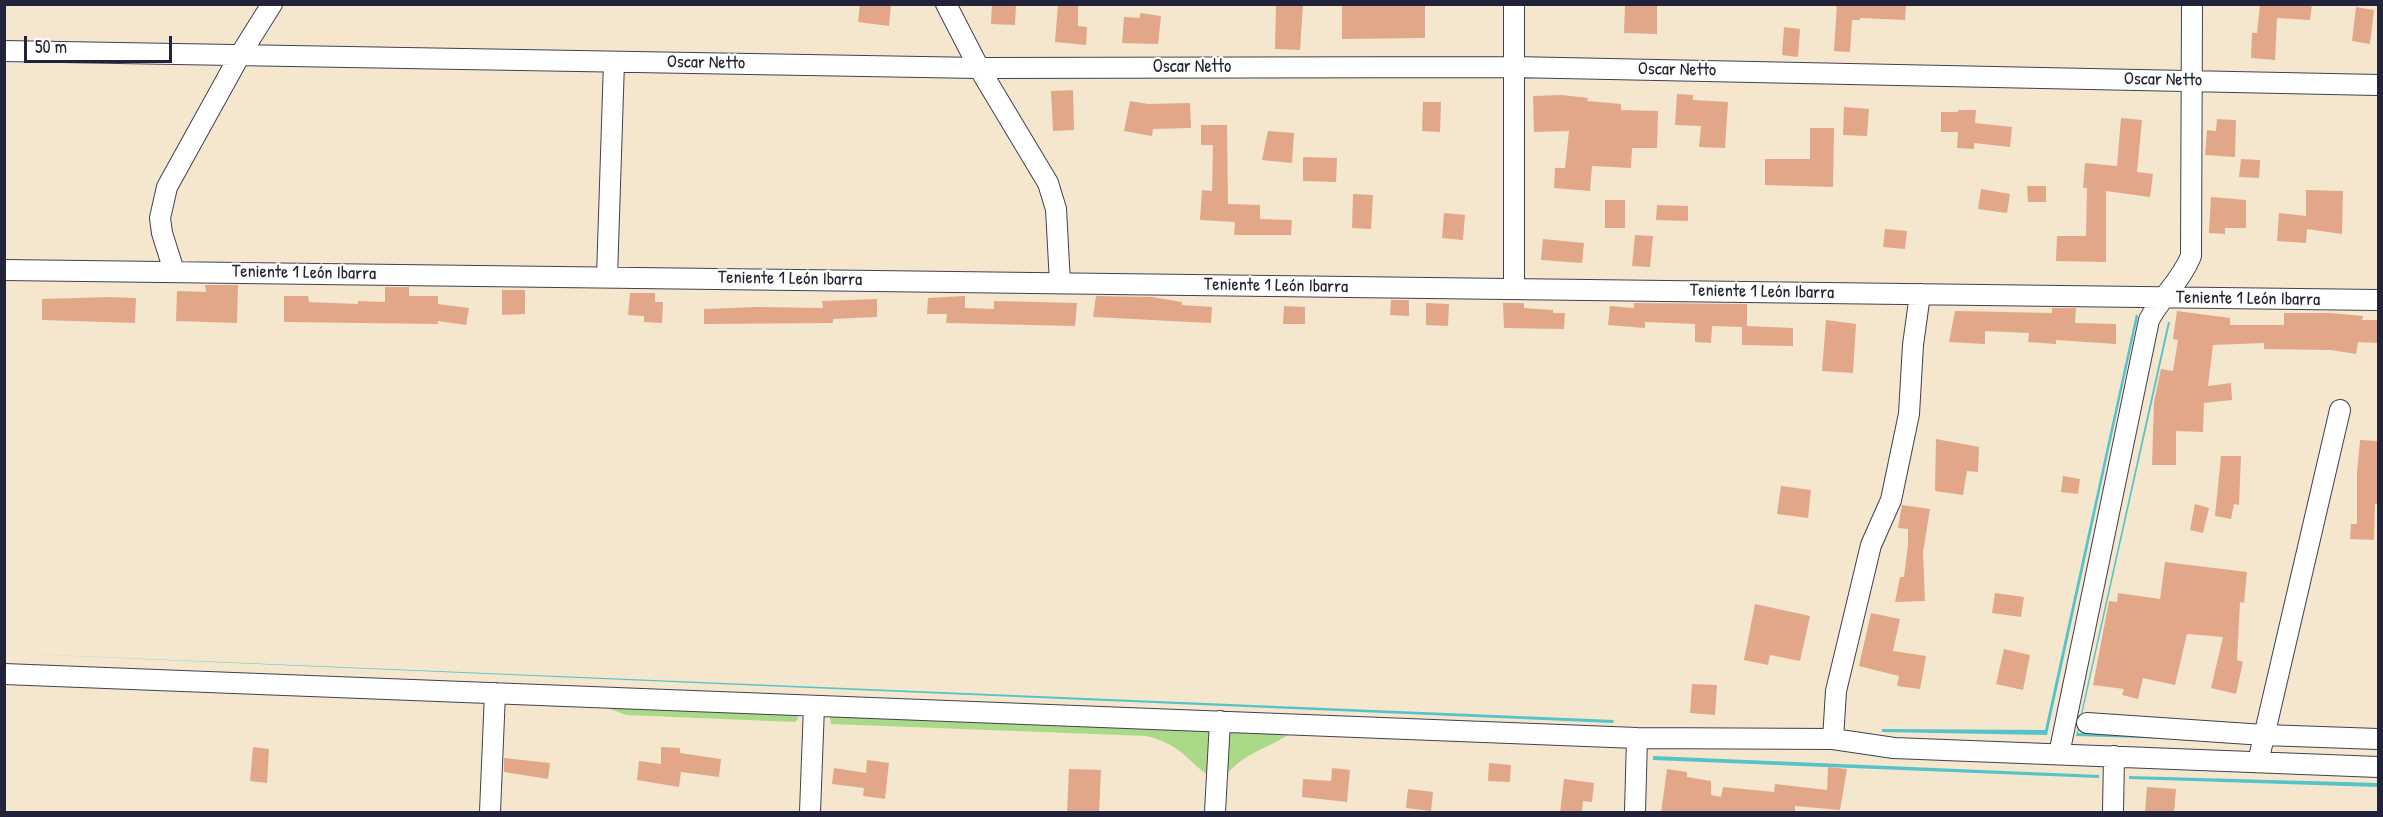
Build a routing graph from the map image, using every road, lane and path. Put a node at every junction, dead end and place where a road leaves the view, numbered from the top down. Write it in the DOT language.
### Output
graph roads {
  1 [pos="272,4"];
  2 [pos="945,4"];
  3 [pos="1514,4"];
  4 [pos="2192,4"];
  5 [pos="4,51"];
  6 [pos="240,56"];
  7 [pos="614,62"];
  8 [pos="1513,67"];
  9 [pos="979,68"];
  10 [pos="2191,80"];
  11 [pos="2379,85"];
  12 [pos="4,270"];
  13 [pos="174,271"];
  14 [pos="608,276"];
  15 [pos="1060,283"];
  16 [pos="1514,289"];
  17 [pos="1920,294"];
  18 [pos="2166,298"];
  19 [pos="2379,300"];
  20 [pos="2340,410"];
  21 [pos="4,674"];
  22 [pos="495,693"];
  23 [pos="814,705"];
  24 [pos="1220,722"];
  25 [pos="2076,723"];
  26 [pos="2264,735"];
  27 [pos="1637,738"];
  28 [pos="1833,739"];
  29 [pos="2379,739"];
  30 [pos="2059,754"];
  31 [pos="2114,756"];
  32 [pos="2258,762"];
  33 [pos="2379,766"];
  34 [pos="490,813"];
  35 [pos="810,813"];
  36 [pos="1215,813"];
  37 [pos="1635,813"];
  38 [pos="2113,813"];
  1 -- 6 [label="street"];
  2 -- 9 [label="street"];
  3 -- 8 [label="street"];
  4 -- 10 [label="street"];
  5 -- 6 [label="street, Oscar Netto"];
  6 -- 7 [label="street, Oscar Netto"];
  6 -- 13 [label="street"];
  7 -- 9 [label="street, Oscar Netto"];
  7 -- 14 [label="street"];
  8 -- 9 [label="street, Oscar Netto"];
  8 -- 10 [label="street, Oscar Netto"];
  8 -- 16 [label="street"];
  9 -- 15 [label="street"];
  10 -- 11 [label="street, Oscar Netto"];
  10 -- 18 [label="street"];
  12 -- 13 [label="street, Teniente 1 León Ibarra"];
  13 -- 14 [label="street, Teniente 1 León Ibarra"];
  14 -- 15 [label="street, Teniente 1 León Ibarra"];
  15 -- 16 [label="street, Teniente 1 León Ibarra"];
  16 -- 17 [label="street, Teniente 1 León Ibarra"];
  17 -- 18 [label="street, Teniente 1 León Ibarra"];
  17 -- 28 [label="street"];
  18 -- 19 [label="street, Teniente 1 León Ibarra"];
  18 -- 25 [label="street"];
  20 -- 26 [label="street"];
  21 -- 22 [label="street"];
  22 -- 23 [label="street"];
  22 -- 34 [label="street"];
  23 -- 24 [label="street"];
  23 -- 35 [label="street"];
  24 -- 27 [label="street"];
  24 -- 36 [label="street"];
  25 -- 26 [label="street"];
  25 -- 30 [label="street"];
  26 -- 29 [label="street"];
  26 -- 32 [label="street"];
  27 -- 28 [label="street"];
  27 -- 37 [label="street"];
  28 -- 30 [label="street"];
  30 -- 31 [label="street"];
  31 -- 32 [label="street"];
  31 -- 38 [label="street"];
  32 -- 33 [label="street"];
}
